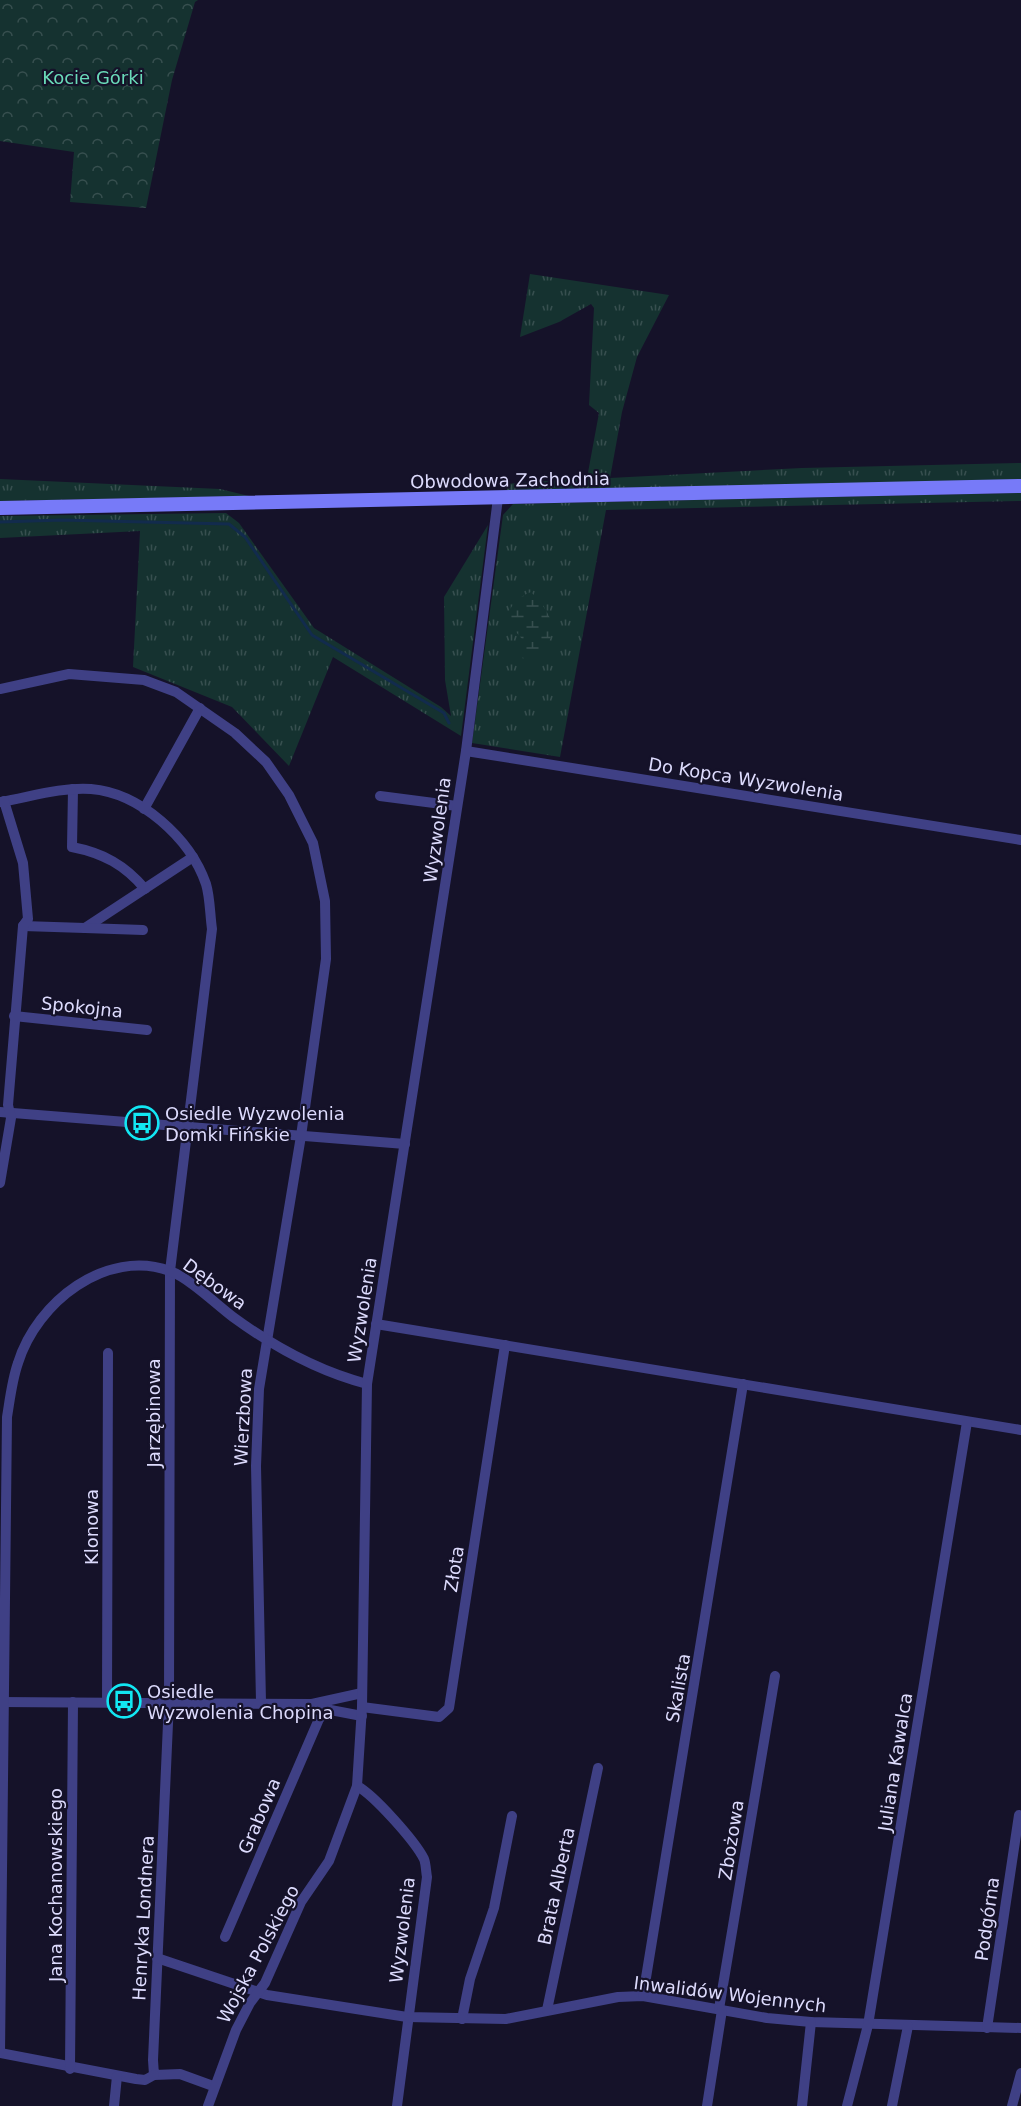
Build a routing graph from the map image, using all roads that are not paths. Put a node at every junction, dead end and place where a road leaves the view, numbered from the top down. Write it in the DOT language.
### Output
graph roads {
  1 [pos="1021,486"];
  2 [pos="498,498"];
  3 [pos="0,508"];
  4 [pos="0,689"];
  5 [pos="200,708"];
  6 [pos="466,751"];
  7 [pos="73,789"];
  8 [pos="380,796"];
  9 [pos="2,802"];
  10 [pos="457,806"];
  11 [pos="144,809"];
  12 [pos="1021,840"];
  13 [pos="193,857"];
  14 [pos="145,889"];
  15 [pos="23,926"];
  16 [pos="85,928"];
  17 [pos="143,930"];
  18 [pos="14,1016"];
  19 [pos="147,1029"];
  20 [pos="5,1112"];
  21 [pos="188,1126"];
  22 [pos="301,1136"];
  23 [pos="405,1144"];
  24 [pos="0,1183"];
  25 [pos="170,1271"];
  26 [pos="376,1324"];
  27 [pos="266,1339"];
  28 [pos="505,1345"];
  29 [pos="108,1353"];
  30 [pos="367,1384"];
  31 [pos="743,1384"];
  32 [pos="967,1422"];
  33 [pos="1021,1430"];
  34 [pos="775,1676"];
  35 [pos="363,1693"];
  36 [pos="107,1701"];
  37 [pos="169,1701"];
  38 [pos="2,1702"];
  39 [pos="73,1702"];
  40 [pos="261,1702"];
  41 [pos="312,1704"];
  42 [pos="327,1711"];
  43 [pos="362,1711"];
  44 [pos="598,1768"];
  45 [pos="357,1786"];
  46 [pos="1019,1815"];
  47 [pos="512,1816"];
  48 [pos="225,1936"];
  49 [pos="157,1958"];
  50 [pos="258,1993"];
  51 [pos="643,1996"];
  52 [pos="547,2010"];
  53 [pos="721,2010"];
  54 [pos="407,2017"];
  55 [pos="462,2019"];
  56 [pos="811,2022"];
  57 [pos="868,2025"];
  58 [pos="908,2026"];
  59 [pos="987,2028"];
  60 [pos="1021,2028"];
  61 [pos="0,2054"];
  62 [pos="70,2068"];
  63 [pos="1021,2073"];
  64 [pos="154,2075"];
  65 [pos="117,2076"];
  66 [pos="213,2086"];
  67 [pos="114,2106"];
  68 [pos="208,2106"];
  69 [pos="397,2106"];
  70 [pos="706,2106"];
  71 [pos="802,2106"];
  72 [pos="847,2106"];
  73 [pos="892,2106"];
  74 [pos="1012,2106"];
  1 -- 2 [label="main road, Obwodowa Zachodnia"];
  2 -- 3 [label="main road, Obwodowa Zachodnia"];
  2 -- 6 [label="street, Wyzwolenia"];
  4 -- 5 [label="street, Wierzbowa"];
  5 -- 11 [label="street"];
  5 -- 22 [label="street, Wierzbowa"];
  6 -- 10 [label="street, Wyzwolenia"];
  6 -- 12 [label="street, Do Kopca Wyzwolenia"];
  7 -- 9 [label="street, Jarzębinowa"];
  7 -- 11 [label="street, Jarzębinowa"];
  7 -- 14 [label="street"];
  8 -- 10 [label="street"];
  9 -- 15 [label="street"];
  10 -- 23 [label="street, Wyzwolenia"];
  11 -- 13 [label="street, Jarzębinowa"];
  13 -- 14 [label="street"];
  13 -- 21 [label="street, Jarzębinowa"];
  14 -- 16 [label="street"];
  15 -- 16 [label="street"];
  15 -- 18 [label="street"];
  16 -- 17 [label="street"];
  18 -- 19 [label="street, Spokojna"];
  18 -- 20 [label="street"];
  20 -- 21 [label="street"];
  20 -- 24 [label="street"];
  21 -- 22 [label="street"];
  21 -- 25 [label="street, Jarzębinowa"];
  22 -- 23 [label="street"];
  22 -- 27 [label="street, Wierzbowa"];
  23 -- 26 [label="street, Wyzwolenia"];
  25 -- 27 [label="street, Dębowa"];
  25 -- 37 [label="street, Jarzębinowa"];
  25 -- 38 [label="street, Dębowa"];
  26 -- 28 [label="street"];
  26 -- 30 [label="street, Wyzwolenia"];
  27 -- 30 [label="street, Dębowa"];
  27 -- 40 [label="street, Wierzbowa"];
  28 -- 31 [label="street"];
  28 -- 43 [label="street, Złota"];
  29 -- 36 [label="street, Klonowa"];
  30 -- 35 [label="street, Wyzwolenia"];
  31 -- 32 [label="street"];
  31 -- 51 [label="street, Skalista"];
  32 -- 33 [label="street"];
  32 -- 57 [label="street, Juliana Kawalca"];
  34 -- 53 [label="street, Zbożowa"];
  35 -- 41 [label="street"];
  35 -- 43 [label="street, Wyzwolenia"];
  36 -- 37 [label="street"];
  36 -- 39 [label="street"];
  37 -- 40 [label="street"];
  37 -- 49 [label="street, Henryka Londnera"];
  38 -- 39 [label="street"];
  38 -- 61 [label="street, Dębowa"];
  39 -- 62 [label="street, Jana Kochanowskiego"];
  40 -- 41 [label="street"];
  41 -- 42 [label="street"];
  42 -- 43 [label="street"];
  42 -- 48 [label="street, Grabowa"];
  43 -- 45 [label="street, Wyzwolenia"];
  44 -- 52 [label="street, Brata Alberta"];
  45 -- 50 [label="street, Wojska Polskiego"];
  45 -- 54 [label="street, Wyzwolenia"];
  46 -- 59 [label="street, Podgórna"];
  47 -- 55 [label="street"];
  49 -- 50 [label="street, Inwalidów Wojennych"];
  49 -- 64 [label="street, Henryka Londnera"];
  50 -- 54 [label="street, Inwalidów Wojennych"];
  50 -- 66 [label="street, Wojska Polskiego"];
  51 -- 52 [label="street, Inwalidów Wojennych"];
  51 -- 53 [label="street, Inwalidów Wojennych"];
  52 -- 55 [label="street, Inwalidów Wojennych"];
  53 -- 56 [label="street, Inwalidów Wojennych"];
  53 -- 70 [label="street, Zbożowa"];
  54 -- 55 [label="street, Inwalidów Wojennych"];
  54 -- 69 [label="street, Wyzwolenia"];
  56 -- 57 [label="street, Inwalidów Wojennych"];
  56 -- 71 [label="street"];
  57 -- 58 [label="street, Inwalidów Wojennych"];
  57 -- 72 [label="street, Juliana Kawalca"];
  58 -- 59 [label="street, Inwalidów Wojennych"];
  58 -- 73 [label="street"];
  59 -- 60 [label="street, Inwalidów Wojennych"];
  61 -- 62 [label="street"];
  62 -- 65 [label="street"];
  63 -- 74 [label="street"];
  64 -- 65 [label="street"];
  64 -- 66 [label="street"];
  65 -- 67 [label="street"];
  66 -- 68 [label="street, Wojska Polskiego"];
}
